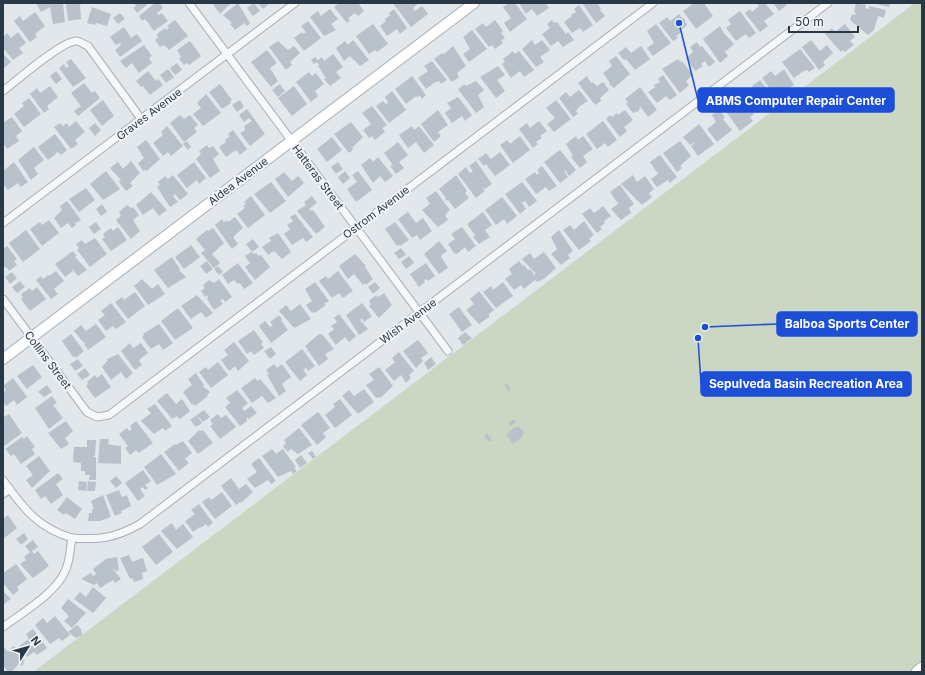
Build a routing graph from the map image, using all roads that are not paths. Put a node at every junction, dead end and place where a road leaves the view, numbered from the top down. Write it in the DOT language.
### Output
graph roads {
  1 [pos="189,3"];
  2 [pos="295,3"];
  3 [pos="474,3"];
  4 [pos="652,3"];
  5 [pos="828,3"];
  6 [pos="227,54"];
  7 [pos="3,91"];
  8 [pos="142,120"];
  9 [pos="292,141"];
  10 [pos="3,223"];
  11 [pos="355,227"];
  12 [pos="3,299"];
  13 [pos="419,313"];
  14 [pos="32,338"];
  15 [pos="448,351"];
  16 [pos="3,359"];
  17 [pos="97,417"];
  18 [pos="3,480"];
  19 [pos="10,489"];
  20 [pos="3,494"];
  21 [pos="72,538"];
  22 [pos="3,627"];
  23 [pos="922,668"];
  24 [pos="917,672"];
  1 -- 6 [label="street, Hatteras Street"];
  2 -- 6 [label="street, Graves Avenue"];
  3 -- 9 [label="street, Aldea Avenue"];
  4 -- 11 [label="street, Ostrom Avenue"];
  5 -- 13 [label="street, Wish Avenue"];
  6 -- 8 [label="street, Graves Avenue"];
  6 -- 9 [label="street, Hatteras Street"];
  7 -- 8 [label="street"];
  8 -- 10 [label="street, Graves Avenue"];
  9 -- 11 [label="street, Hatteras Street"];
  9 -- 14 [label="street, Aldea Avenue"];
  11 -- 13 [label="street, Hatteras Street"];
  11 -- 17 [label="street, Ostrom Avenue"];
  12 -- 14 [label="street, Collins Street"];
  13 -- 15 [label="street, Hatteras Street"];
  13 -- 21 [label="street, Wish Avenue"];
  14 -- 16 [label="street, Aldea Avenue"];
  14 -- 17 [label="street, Collins Street"];
  18 -- 19 [label="street, Wish Avenue"];
  19 -- 20 [label="street"];
  19 -- 21 [label="street, Wish Avenue"];
  21 -- 22 [label="street"];
  23 -- 24 [label="main road"];
}
